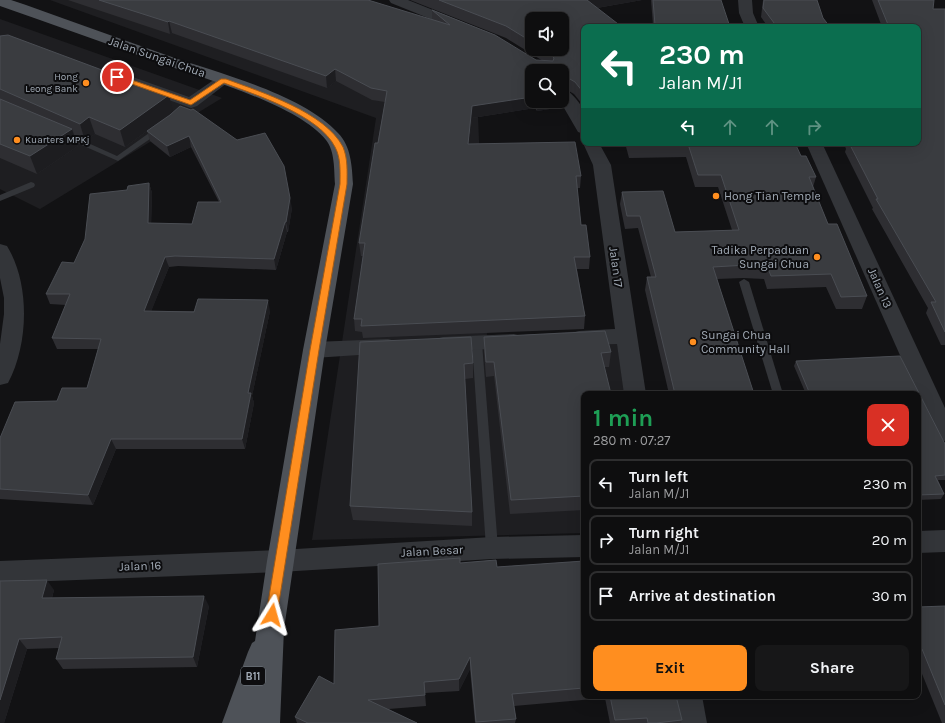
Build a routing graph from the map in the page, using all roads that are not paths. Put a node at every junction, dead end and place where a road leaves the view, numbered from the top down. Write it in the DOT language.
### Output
graph roads {
  1 [pos="396,0"];
  2 [pos="745,0"];
  3 [pos="1,1"];
  4 [pos="751,24"];
  5 [pos="472,31"];
  6 [pos="110,74"];
  7 [pos="224,80"];
  8 [pos="569,101"];
  9 [pos="581,123"];
  10 [pos="162,127"];
  11 [pos="56,132"];
  12 [pos="593,146"];
  13 [pos="815,146"];
  14 [pos="31,185"];
  15 [pos="0,198"];
  16 [pos="0,250"];
  17 [pos="744,282"];
  18 [pos="626,336"];
  19 [pos="563,339"];
  20 [pos="532,340"];
  21 [pos="477,343"];
  22 [pos="314,350"];
  23 [pos="0,377"];
  24 [pos="635,391"];
  25 [pos="777,391"];
  26 [pos="945,432"];
  27 [pos="945,541"];
  28 [pos="921,542"];
  29 [pos="581,546"];
  30 [pos="492,548"];
  31 [pos="280,561"];
  32 [pos="0,572"];
  33 [pos="270,629"];
  34 [pos="689,699"];
  35 [pos="237,723"];
  36 [pos="265,723"];
  37 [pos="693,723"];
  1 -- 5 [label="street"];
  2 -- 4 [label="street"];
  3 -- 7 [label="main road, Jalan Sungai Chua / B11"];
  6 -- 7 [label="street"];
  7 -- 22 [label="main road, Jalan Sungai Chua / B11"];
  8 -- 9 [label="street"];
  10 -- 11 [label="lane"];
  12 -- 18 [label="street, Jalan 17"];
  13 -- 26 [label="street, Jalan 13"];
  14 -- 15 [label="lane"];
  16 -- 23 [label="street"];
  17 -- 25 [label="lane"];
  18 -- 19 [label="street"];
  18 -- 24 [label="street, Jalan 17"];
  20 -- 21 [label="street"];
  21 -- 22 [label="street"];
  21 -- 30 [label="lane"];
  22 -- 31 [label="main road, Jalan Sungai Chua / B11"];
  27 -- 28 [label="street"];
  29 -- 30 [label="street, Jalan Besar"];
  30 -- 31 [label="street, Jalan Besar"];
  31 -- 32 [label="street, Jalan 16"];
  31 -- 33 [label="main road, Jalan Sungai Chua / B11"];
  33 -- 35 [label="main road, Jalan Sungai Chua / B11"];
  33 -- 36 [label="main road, Jalan Sungai Chua / B11"];
  34 -- 37 [label="street"];
}
